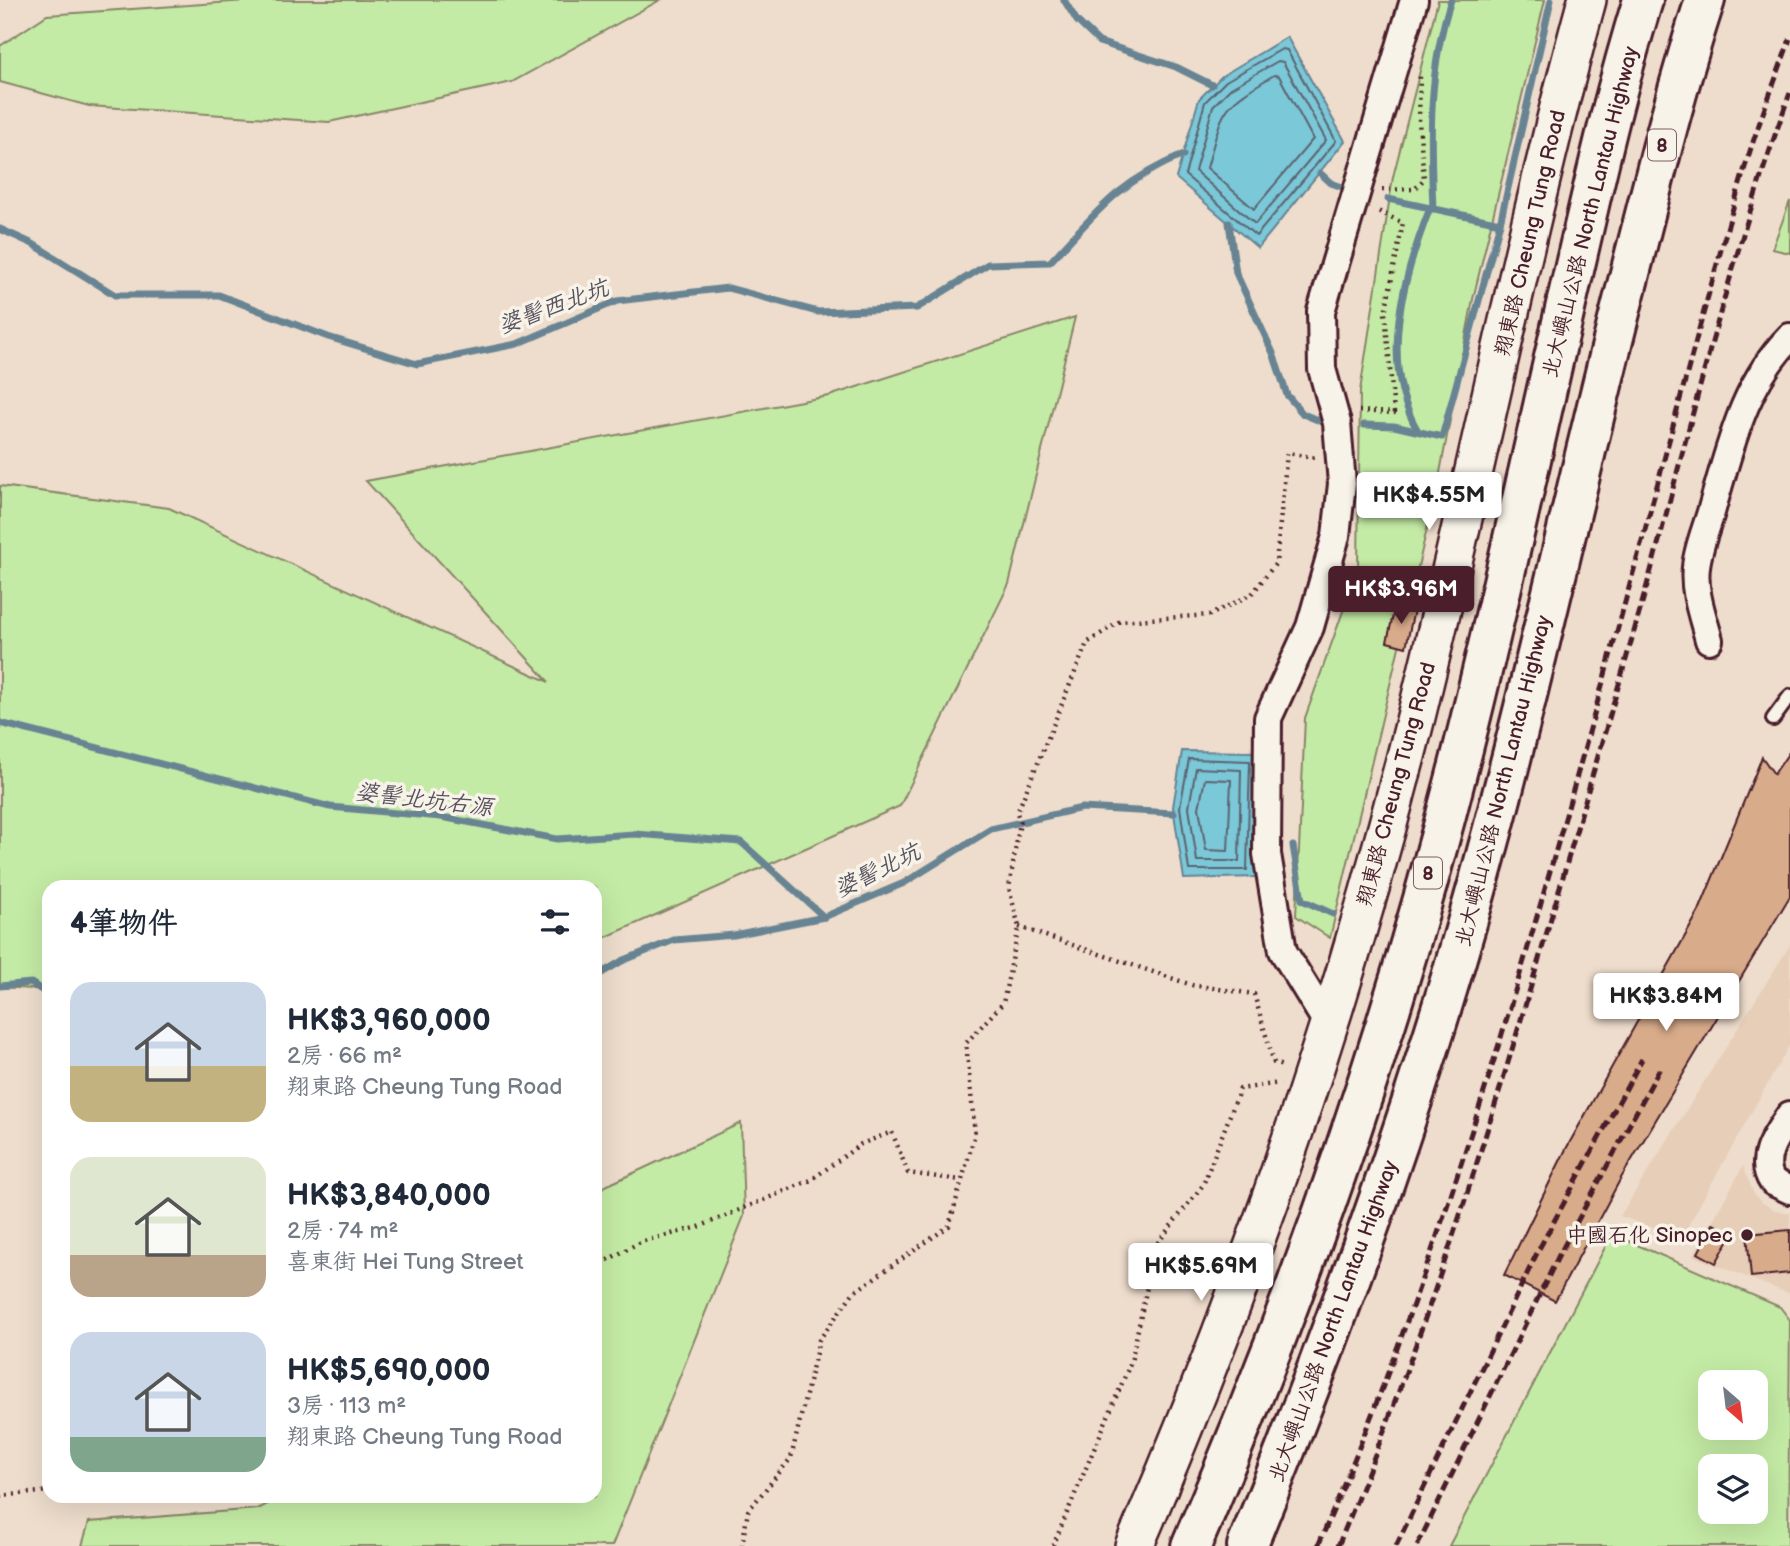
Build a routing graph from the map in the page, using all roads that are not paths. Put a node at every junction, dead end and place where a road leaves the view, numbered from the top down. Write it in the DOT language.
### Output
graph roads {
  1 [pos="1414,0"];
  2 [pos="1587,0"];
  3 [pos="1643,0"];
  4 [pos="1705,0"];
  5 [pos="1790,337"];
  6 [pos="1709,640"];
  7 [pos="1790,696"];
  8 [pos="1773,719"];
  9 [pos="1329,1026"];
  10 [pos="1790,1115"];
  11 [pos="1790,1190"];
  12 [pos="1134,1546"];
  13 [pos="1191,1546"];
  14 [pos="1247,1546"];
  1 -- 9 [label="street"];
  2 -- 9 [label="main road, 翔東路 Cheung Tung Road"];
  3 -- 13 [label="highway, 北大嶼山公路 North Lantau Highway / 8"];
  4 -- 14 [label="highway, 北大嶼山公路 North Lantau Highway / 8"];
  5 -- 6 [label="street"];
  7 -- 8 [label="lane"];
  9 -- 12 [label="main road, 翔東路 Cheung Tung Road"];
  10 -- 11 [label="street"];
}
